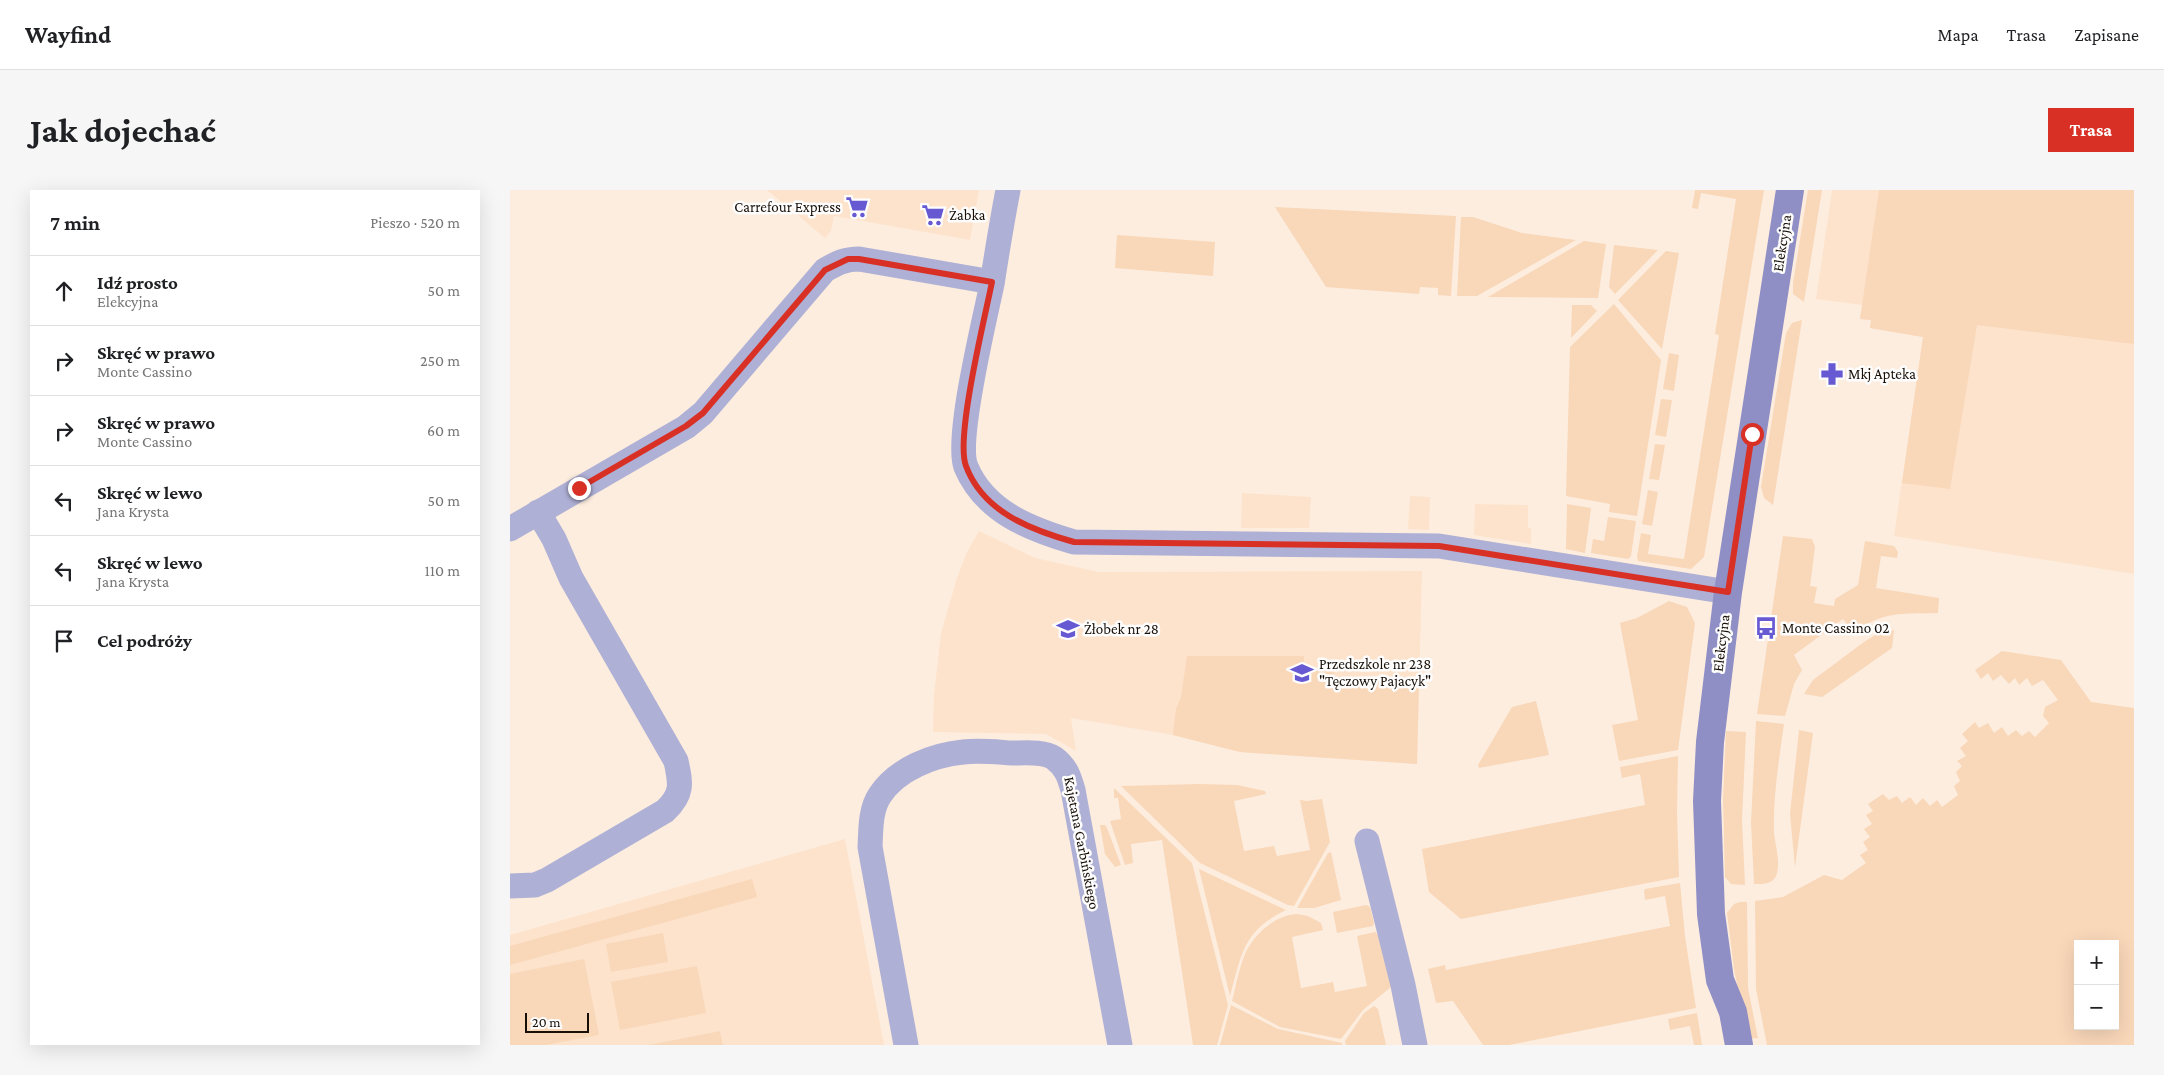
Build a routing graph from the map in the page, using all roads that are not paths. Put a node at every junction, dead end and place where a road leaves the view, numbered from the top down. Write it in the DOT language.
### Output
graph roads {
  1 [pos="1008,190"];
  2 [pos="1790,190"];
  3 [pos="992,282"];
  4 [pos="538,512"];
  5 [pos="510,529"];
  6 [pos="1728,592"];
  7 [pos="1367,841"];
  8 [pos="510,886"];
  9 [pos="1720,980"];
  10 [pos="906,1045"];
  11 [pos="1120,1045"];
  12 [pos="1415,1045"];
  13 [pos="1722,1045"];
  14 [pos="1739,1045"];
  1 -- 3 [label="street"];
  2 -- 6 [label="street, Elekcyjna"];
  3 -- 4 [label="street"];
  3 -- 6 [label="street"];
  4 -- 5 [label="street"];
  4 -- 8 [label="street"];
  6 -- 9 [label="street, Elekcyjna"];
  7 -- 12 [label="street"];
  9 -- 13 [label="street, Elekcyjna"];
  9 -- 14 [label="street, Elekcyjna"];
  10 -- 11 [label="street, Kajetana Garbińskiego"];
}
